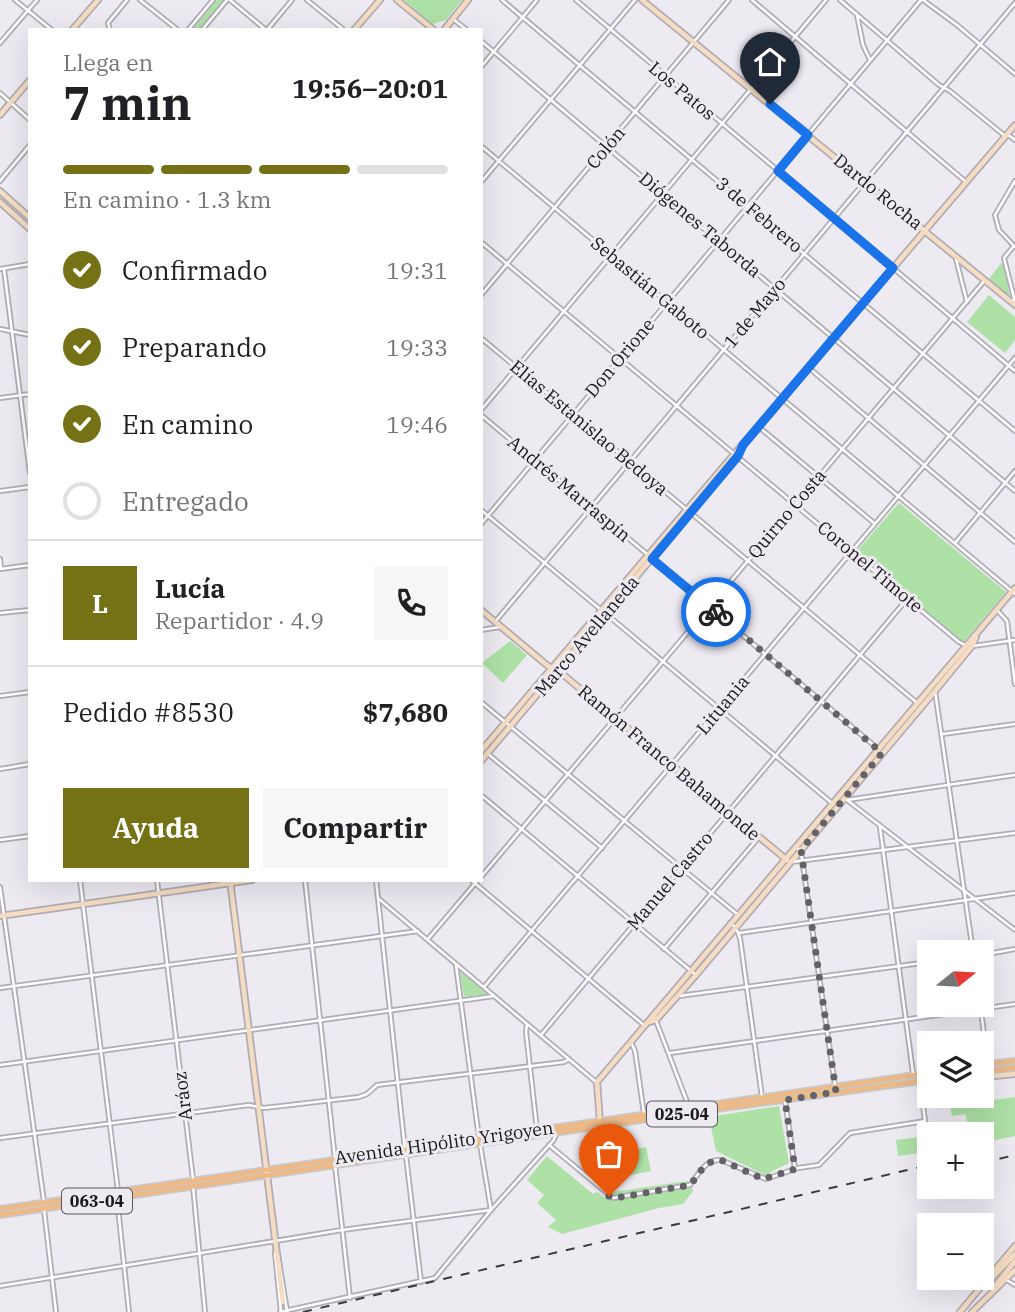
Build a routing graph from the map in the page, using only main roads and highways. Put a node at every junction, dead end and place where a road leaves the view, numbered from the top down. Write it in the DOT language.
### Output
graph roads {
  1 [pos="1015,1060"];
  2 [pos="994,1064"];
  3 [pos="1015,1068"];
  4 [pos="994,1071"];
  5 [pos="917,1075"];
  6 [pos="917,1082"];
  7 [pos="836,1089"];
  8 [pos="763,1099"];
  9 [pos="600,1124"];
  10 [pos="480,1141"];
  11 [pos="266,1172"];
  12 [pos="44,1205"];
  13 [pos="0,1209"];
  14 [pos="0,1215"];
  1 -- 2 [label="main road"];
  3 -- 4 [label="main road"];
  5 -- 7 [label="main road, Avenida Hipólito Yrigoyen / 025-04"];
  6 -- 7 [label="main road, Avenida Hipólito Yrigoyen / 025-04"];
  7 -- 8 [label="main road, Avenida Hipólito Yrigoyen / 025-04"];
  7 -- 8 [label="main road, Avenida Hipólito Yrigoyen / 025-04"];
  8 -- 9 [label="main road, Avenida Hipólito Yrigoyen / 025-04"];
  8 -- 9 [label="main road, Avenida Hipólito Yrigoyen / 025-04"];
  9 -- 10 [label="main road, Avenida Hipólito Yrigoyen / 025-04"];
  9 -- 10 [label="main road, Avenida Hipólito Yrigoyen / 025-04"];
  10 -- 11 [label="main road, Avenida Hipólito Yrigoyen / 025-04"];
  11 -- 12 [label="main road, Avenida Hipólito Yrigoyen / 063-04"];
  12 -- 13 [label="main road, Avenida Hipólito Yrigoyen / 063-04"];
  12 -- 14 [label="main road, Avenida Hipólito Yrigoyen / 063-04"];
}
